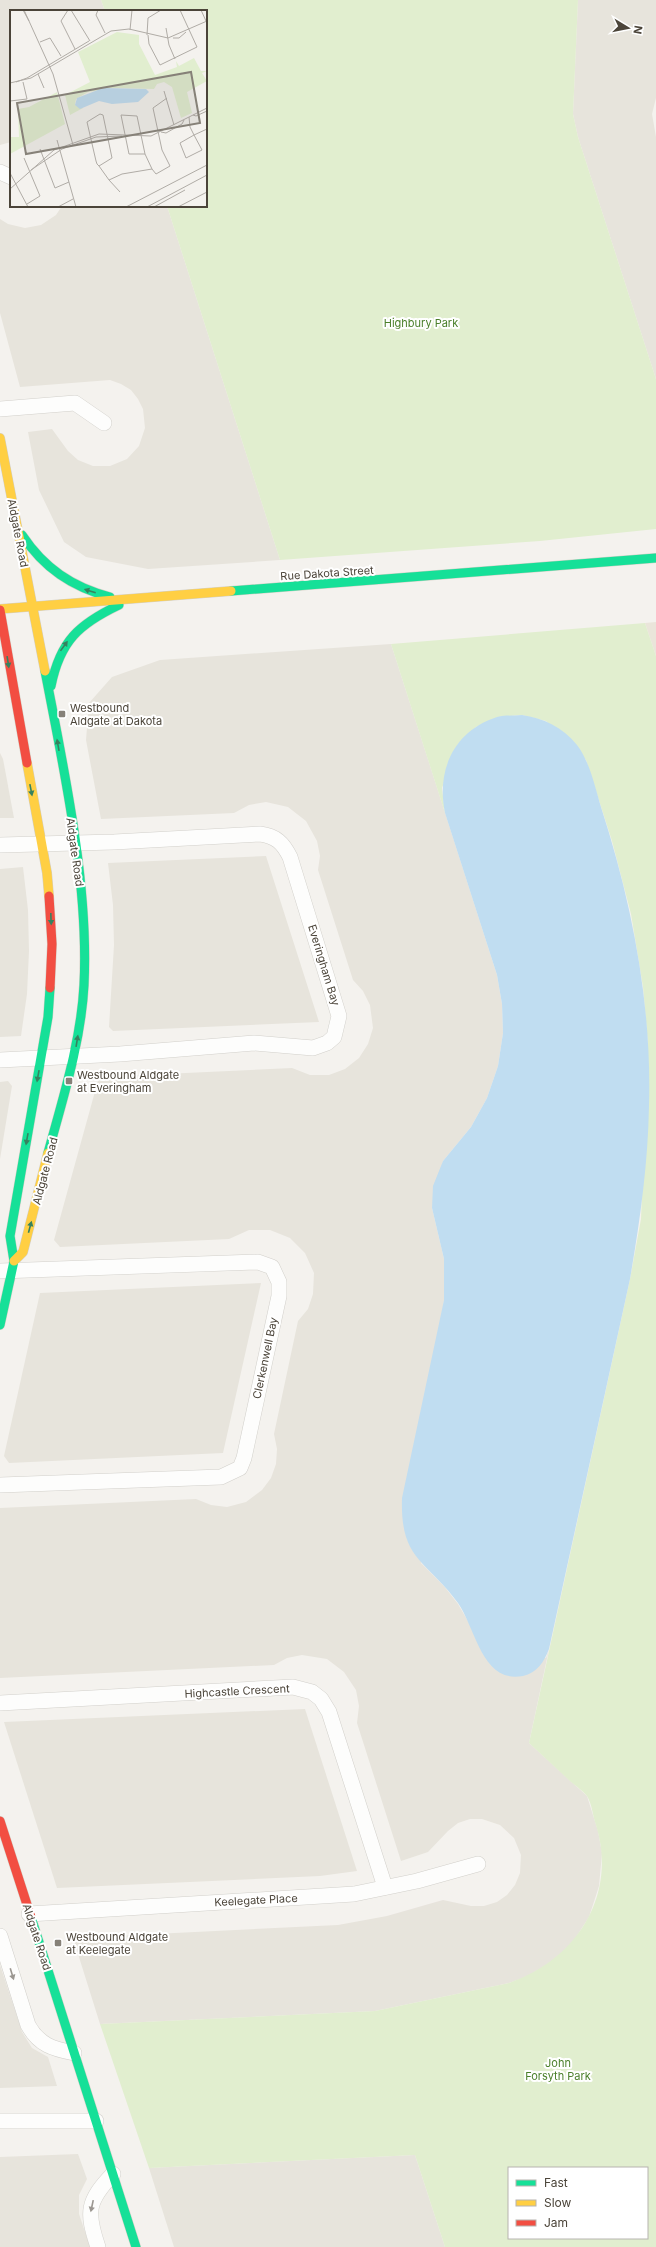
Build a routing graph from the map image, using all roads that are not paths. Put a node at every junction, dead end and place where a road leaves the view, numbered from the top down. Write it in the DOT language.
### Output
graph roads {
  1 [pos="0,172"];
  2 [pos="10,177"];
  3 [pos="0,409"];
  4 [pos="104,423"];
  5 [pos="0,438"];
  6 [pos="17,525"];
  7 [pos="656,558"];
  8 [pos="128,600"];
  9 [pos="32,607"];
  10 [pos="0,610"];
  11 [pos="49,696"];
  12 [pos="41,843"];
  13 [pos="67,843"];
  14 [pos="0,845"];
  15 [pos="74,1057"];
  16 [pos="41,1059"];
  17 [pos="0,1060"];
  18 [pos="9,1268"];
  19 [pos="0,1325"];
  20 [pos="0,1485"];
  21 [pos="0,1703"];
  22 [pos="0,1821"];
  23 [pos="478,1864"];
  24 [pos="385,1887"];
  25 [pos="30,1914"];
  26 [pos="0,1936"];
  27 [pos="74,2053"];
  28 [pos="0,2121"];
  29 [pos="96,2121"];
  30 [pos="113,2174"];
  31 [pos="98,2247"];
  32 [pos="136,2247"];
  1 -- 2 [label="street"];
  3 -- 4 [label="street"];
  5 -- 6 [label="street, Aldgate Road"];
  8 -- 6 [label="street, one-way"];
  6 -- 9 [label="street, Aldgate Road"];
  7 -- 8 [label="street, Rue Dakota Street"];
  8 -- 9 [label="street, Rue Dakota Street"];
  11 -- 8 [label="street, one-way"];
  9 -- 10 [label="street, Rue Dakota Street"];
  9 -- 11 [label="street, Aldgate Road"];
  10 -- 12 [label="street, Aldgate Road, one-way"];
  13 -- 11 [label="street, Aldgate Road, one-way"];
  12 -- 13 [label="street, Everingham Bay"];
  12 -- 14 [label="street, Everingham Bay"];
  12 -- 16 [label="street, Aldgate Road, one-way"];
  15 -- 13 [label="street, Aldgate Road, one-way"];
  13 -- 15 [label="street, Everingham Bay"];
  15 -- 16 [label="street, Everingham Bay"];
  18 -- 15 [label="street, Aldgate Road, one-way"];
  16 -- 17 [label="street, Everingham Bay"];
  16 -- 18 [label="street, Aldgate Road, one-way"];
  18 -- 19 [label="street, Aldgate Road"];
  18 -- 20 [label="street, Clerkenwell Bay"];
  21 -- 24 [label="street, Highcastle Crescent"];
  22 -- 25 [label="street, Aldgate Road"];
  23 -- 24 [label="street, Keelegate Place"];
  24 -- 25 [label="street, Keelegate Place"];
  25 -- 27 [label="street, Aldgate Road"];
  26 -- 27 [label="street, one-way"];
  27 -- 29 [label="street, Aldgate Road"];
  28 -- 29 [label="street"];
  29 -- 30 [label="street, Aldgate Road"];
  30 -- 31 [label="street, one-way"];
  30 -- 32 [label="street, Aldgate Road"];
}
